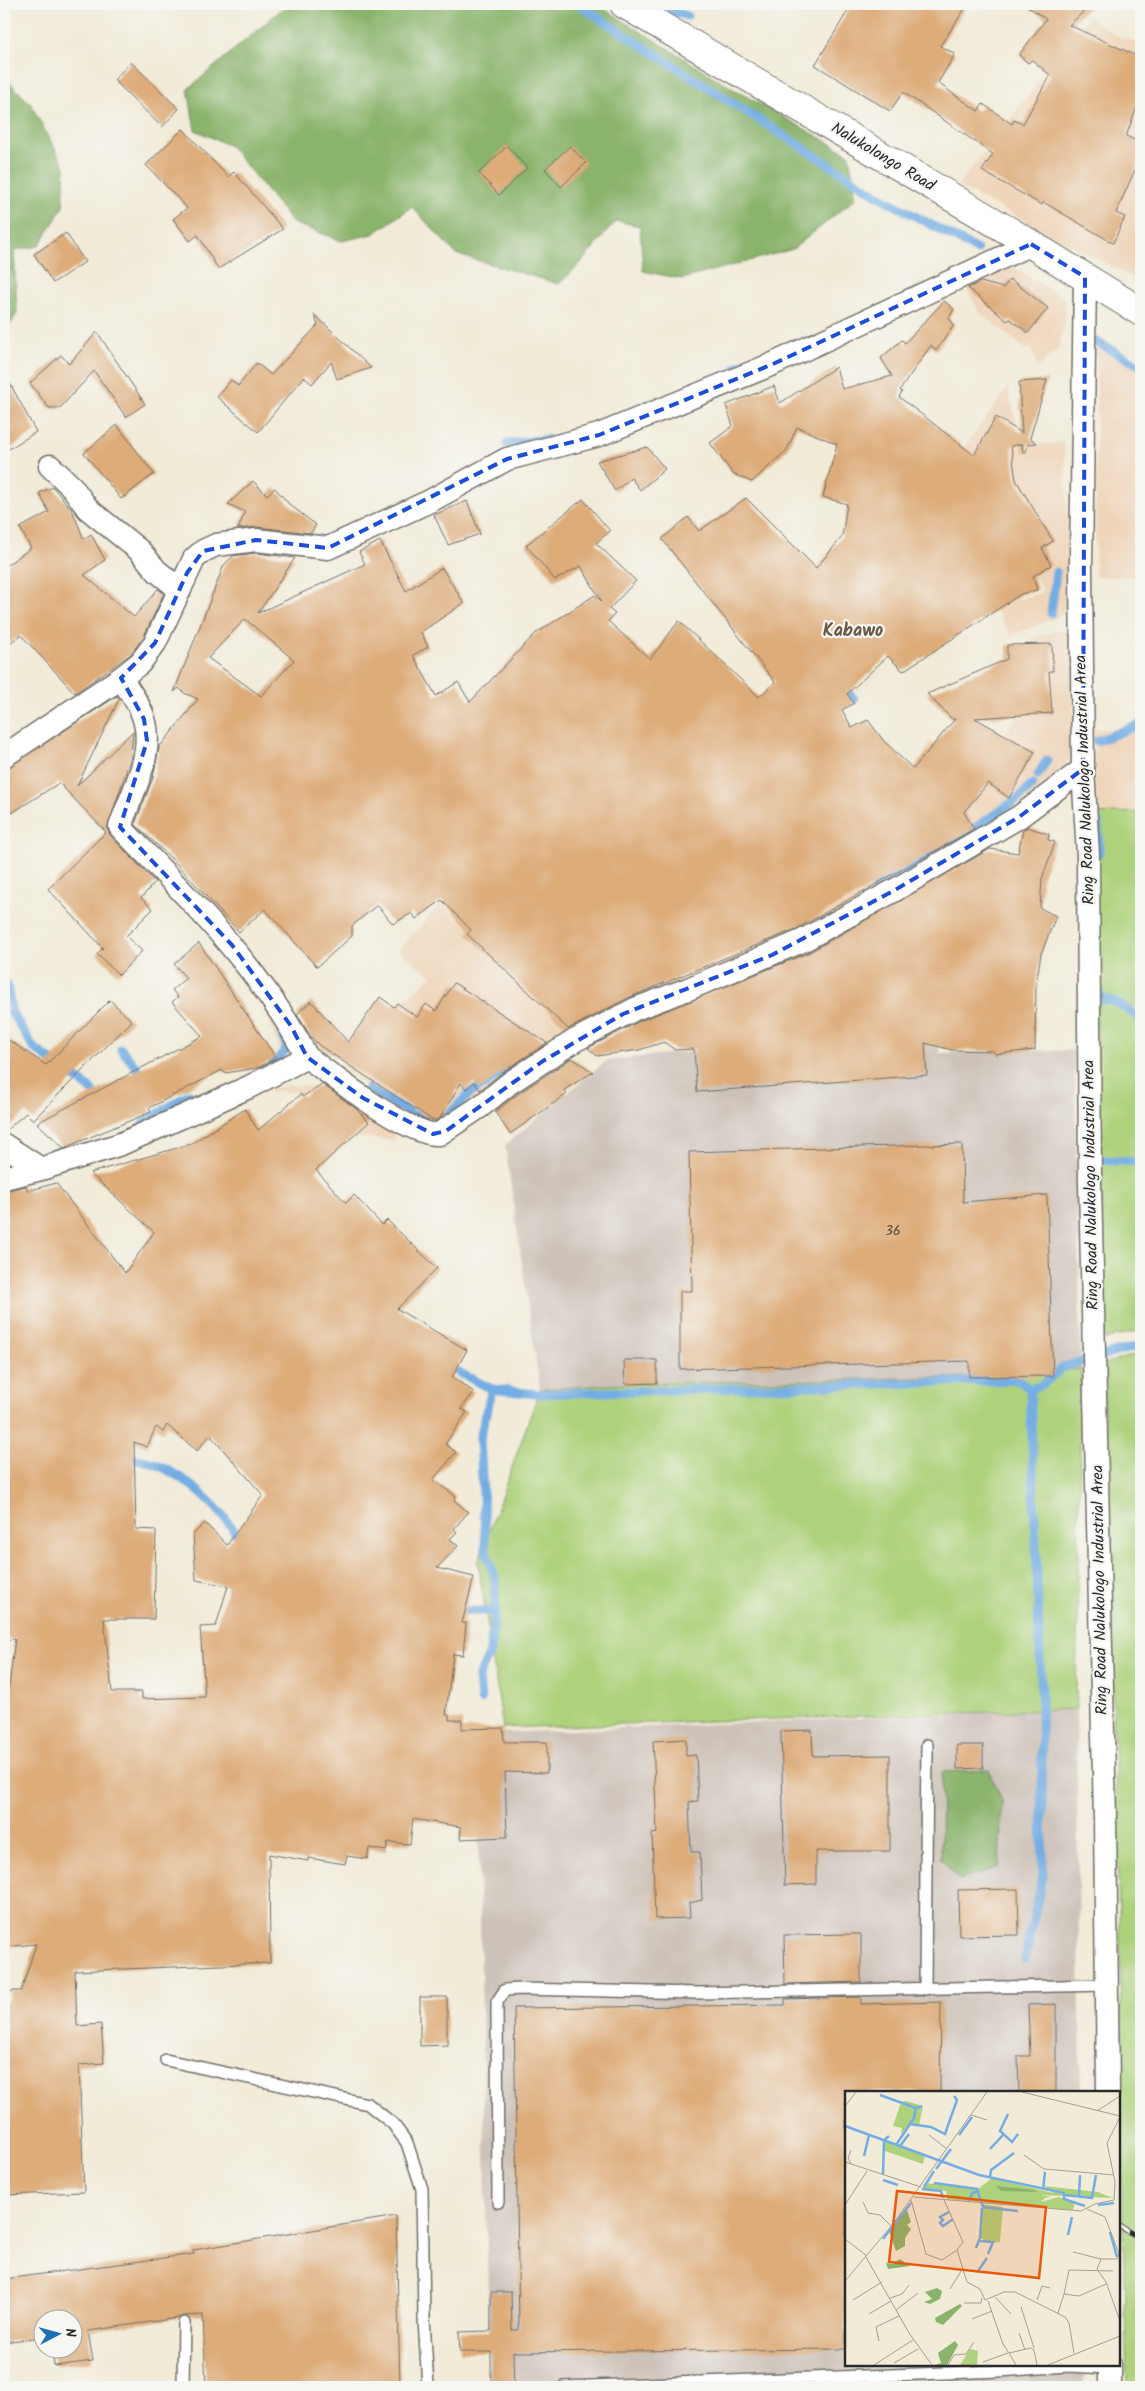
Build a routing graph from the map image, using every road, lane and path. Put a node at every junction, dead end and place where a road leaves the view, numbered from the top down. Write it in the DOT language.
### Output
graph roads {
  1 [pos="624,4"];
  2 [pos="1031,244"];
  3 [pos="1085,277"];
  4 [pos="1141,312"];
  5 [pos="50,466"];
  6 [pos="180,590"];
  7 [pos="121,678"];
  8 [pos="4,756"];
  9 [pos="1083,769"];
  10 [pos="307,1057"];
  11 [pos="4,1145"];
  12 [pos="41,1169"];
  13 [pos="4,1178"];
  14 [pos="927,1745"];
  15 [pos="1107,1985"];
  16 [pos="925,1989"];
  17 [pos="166,2060"];
  18 [pos="1108,2091"];
  19 [pos="498,2202"];
  20 [pos="184,2323"];
  21 [pos="1110,2373"];
  22 [pos="183,2387"];
  23 [pos="428,2387"];
  24 [pos="563,2387"];
  1 -- 2 [label="street, Nalukolongo Road"];
  2 -- 3 [label="street, Nalukolongo Road"];
  2 -- 6 [label="street"];
  3 -- 4 [label="street, Nalukolongo Road"];
  3 -- 9 [label="street, Ring Road Nalukologo Industrial Area"];
  5 -- 6 [label="street"];
  6 -- 7 [label="street"];
  7 -- 8 [label="street"];
  7 -- 10 [label="street"];
  9 -- 10 [label="street"];
  9 -- 15 [label="street, Ring Road Nalukologo Industrial Area"];
  10 -- 12 [label="street"];
  11 -- 12 [label="street"];
  12 -- 13 [label="street"];
  14 -- 16 [label="lane"];
  15 -- 16 [label="lane"];
  15 -- 18 [label="street, Ring Road Nalukologo Industrial Area"];
  16 -- 19 [label="lane"];
  17 -- 23 [label="lane"];
  20 -- 22 [label="lane"];
  21 -- 24 [label="lane"];
}
